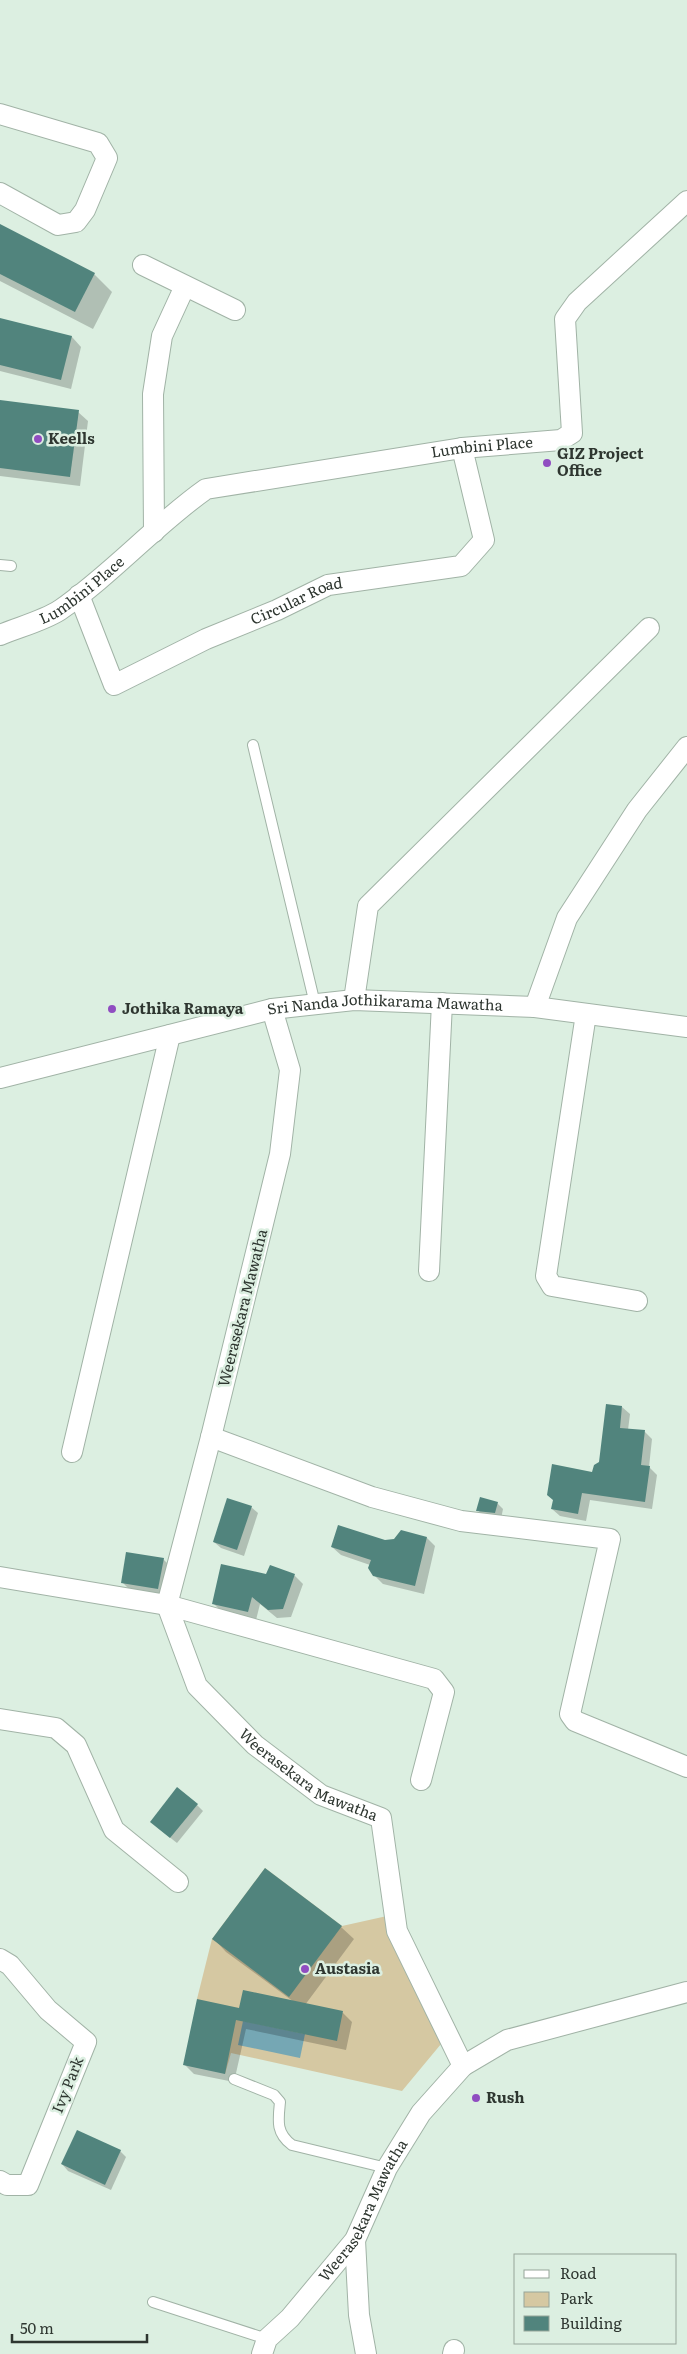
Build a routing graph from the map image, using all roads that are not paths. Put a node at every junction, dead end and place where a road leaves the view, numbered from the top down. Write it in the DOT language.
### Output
graph roads {
  1 [pos="0,114"];
  2 [pos="0,193"];
  3 [pos="687,201"];
  4 [pos="143,265"];
  5 [pos="185,286"];
  6 [pos="235,310"];
  7 [pos="462,448"];
  8 [pos="154,532"];
  9 [pos="0,566"];
  10 [pos="11,566"];
  11 [pos="79,595"];
  12 [pos="649,628"];
  13 [pos="0,635"];
  14 [pos="252,745"];
  15 [pos="687,747"];
  16 [pos="354,1000"];
  17 [pos="315,1004"];
  18 [pos="442,1004"];
  19 [pos="535,1007"];
  20 [pos="272,1009"];
  21 [pos="586,1014"];
  22 [pos="687,1027"];
  23 [pos="170,1035"];
  24 [pos="0,1078"];
  25 [pos="429,1271"];
  26 [pos="637,1301"];
  27 [pos="212,1437"];
  28 [pos="72,1452"];
  29 [pos="0,1577"];
  30 [pos="166,1605"];
  31 [pos="0,1719"];
  32 [pos="687,1767"];
  33 [pos="422,1780"];
  34 [pos="178,1882"];
  35 [pos="0,1958"];
  36 [pos="687,1992"];
  37 [pos="462,2066"];
  38 [pos="234,2079"];
  39 [pos="387,2168"];
  40 [pos="0,2181"];
  41 [pos="355,2240"];
  42 [pos="153,2302"];
  43 [pos="265,2346"];
  44 [pos="366,2354"];
  1 -- 2 [label="street"];
  3 -- 7 [label="street, Lumbini Place"];
  4 -- 5 [label="street"];
  5 -- 6 [label="street"];
  5 -- 8 [label="street"];
  7 -- 8 [label="street, Lumbini Place"];
  7 -- 11 [label="street, Circular Road"];
  8 -- 11 [label="street, Lumbini Place"];
  9 -- 10 [label="lane"];
  11 -- 13 [label="street, Lumbini Place"];
  12 -- 16 [label="street"];
  14 -- 17 [label="lane"];
  15 -- 19 [label="street"];
  16 -- 17 [label="street, Sri Nanda Jothikarama Mawatha"];
  16 -- 18 [label="street, Sri Nanda Jothikarama Mawatha"];
  17 -- 20 [label="street, Sri Nanda Jothikarama Mawatha"];
  18 -- 19 [label="street, Sri Nanda Jothikarama Mawatha"];
  18 -- 25 [label="street"];
  19 -- 21 [label="street, Sri Nanda Jothikarama Mawatha"];
  20 -- 23 [label="street, Sri Nanda Jothikarama Mawatha"];
  20 -- 27 [label="street, Weerasekara Mawatha"];
  21 -- 22 [label="street, Sri Nanda Jothikarama Mawatha"];
  21 -- 26 [label="street"];
  23 -- 24 [label="street, Sri Nanda Jothikarama Mawatha"];
  23 -- 28 [label="street"];
  27 -- 30 [label="street, Weerasekara Mawatha"];
  27 -- 32 [label="street"];
  29 -- 30 [label="street"];
  30 -- 33 [label="street"];
  30 -- 37 [label="street, Weerasekara Mawatha"];
  31 -- 34 [label="street"];
  35 -- 40 [label="street, Ivy Park"];
  36 -- 37 [label="street, Weerasekara Mawatha"];
  37 -- 39 [label="street, Weerasekara Mawatha"];
  38 -- 39 [label="lane"];
  39 -- 41 [label="street, Weerasekara Mawatha"];
  41 -- 43 [label="street, Weerasekara Mawatha"];
  41 -- 44 [label="street"];
  42 -- 43 [label="lane"];
}
